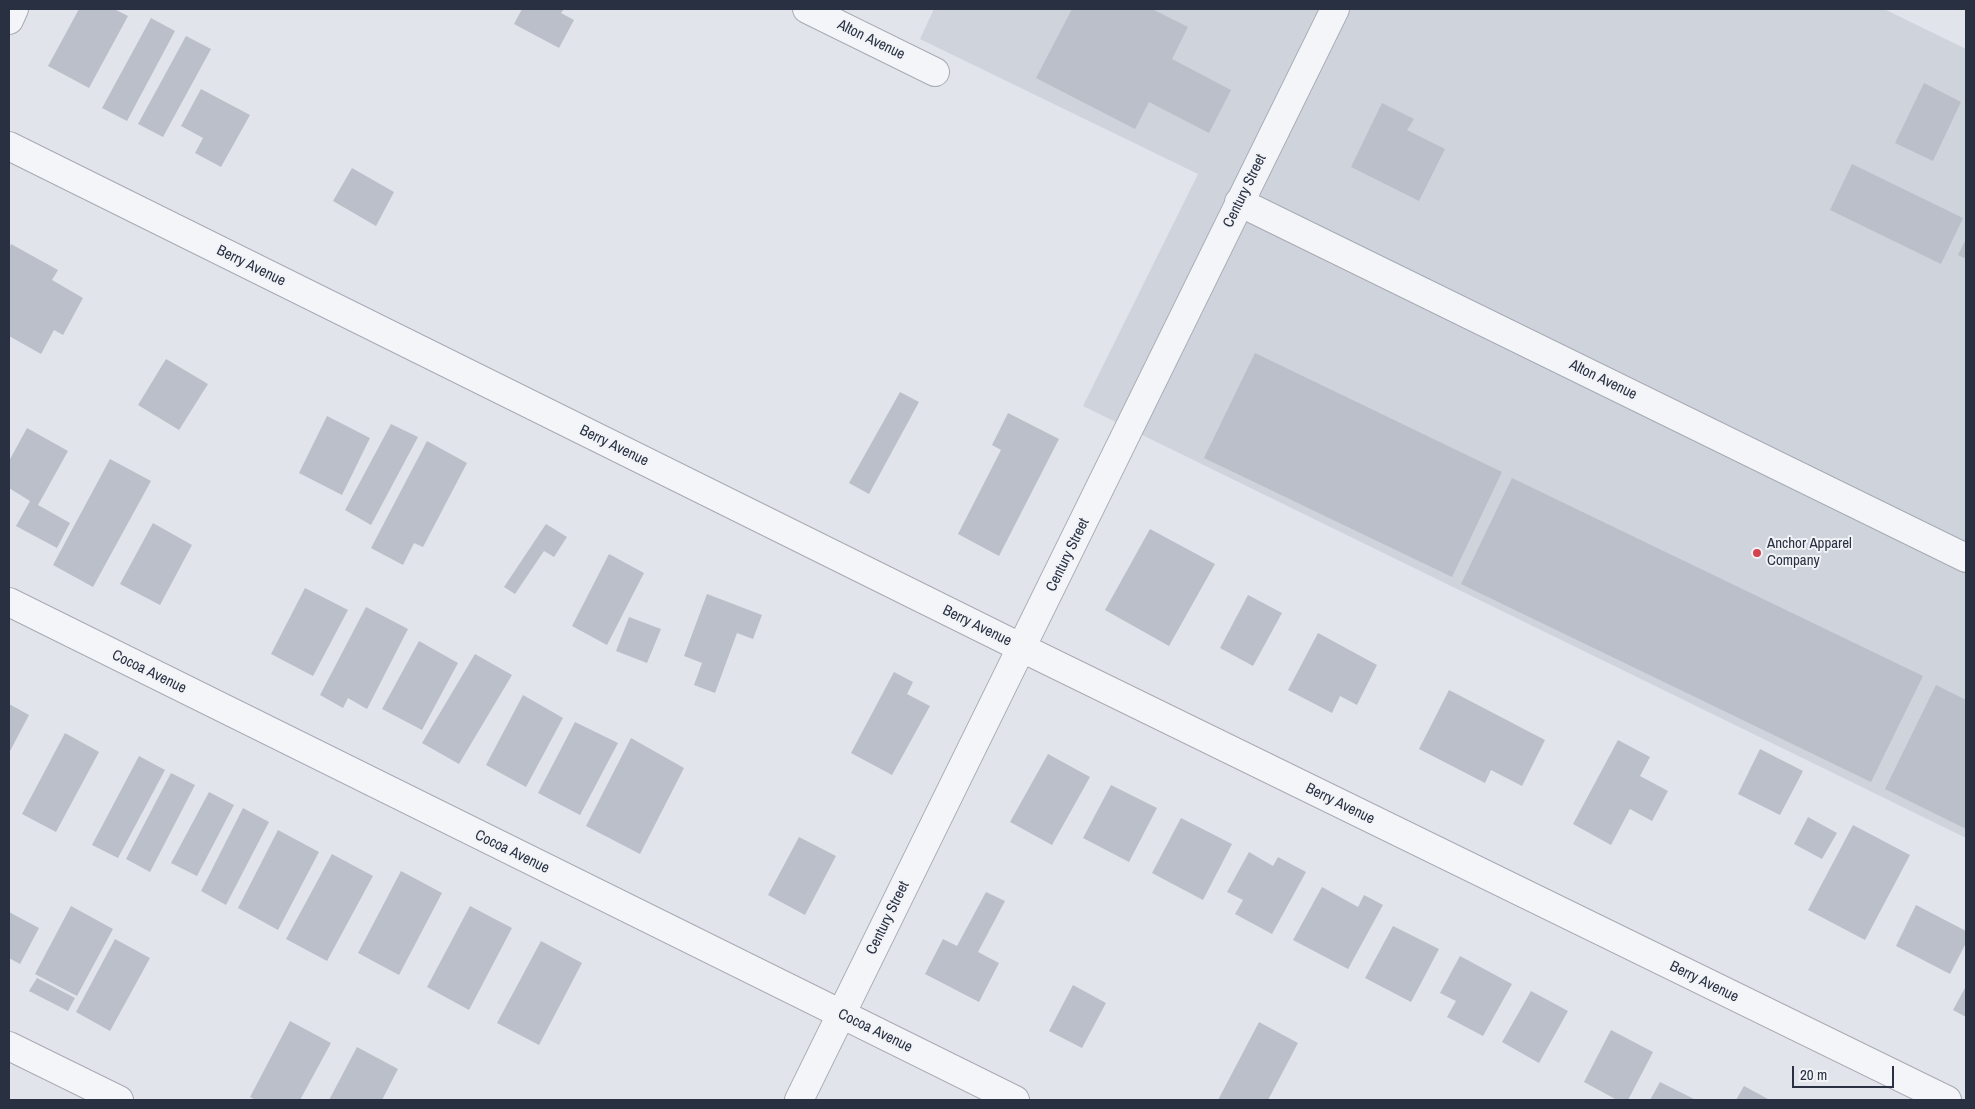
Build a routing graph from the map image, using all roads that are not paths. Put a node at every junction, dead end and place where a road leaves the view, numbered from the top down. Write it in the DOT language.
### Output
graph roads {
  1 [pos="14,9"];
  2 [pos="807,9"];
  3 [pos="1335,9"];
  4 [pos="9,20"];
  5 [pos="936,72"];
  6 [pos="9,146"];
  7 [pos="1239,202"];
  8 [pos="1966,558"];
  9 [pos="9,602"];
  10 [pos="1022,648"];
  11 [pos="841,1014"];
  12 [pos="9,1046"];
  13 [pos="119,1100"];
  14 [pos="799,1100"];
  15 [pos="1015,1100"];
  16 [pos="1947,1100"];
  1 -- 4 [label="street"];
  2 -- 5 [label="street, Alton Avenue"];
  3 -- 7 [label="street, Century Street"];
  6 -- 10 [label="street, Berry Avenue"];
  7 -- 8 [label="street, Alton Avenue"];
  7 -- 10 [label="street, Century Street"];
  9 -- 11 [label="street, Cocoa Avenue"];
  10 -- 11 [label="street, Century Street"];
  10 -- 16 [label="street, Berry Avenue"];
  11 -- 14 [label="street, Century Street"];
  11 -- 15 [label="street, Cocoa Avenue"];
  12 -- 13 [label="street"];
}
